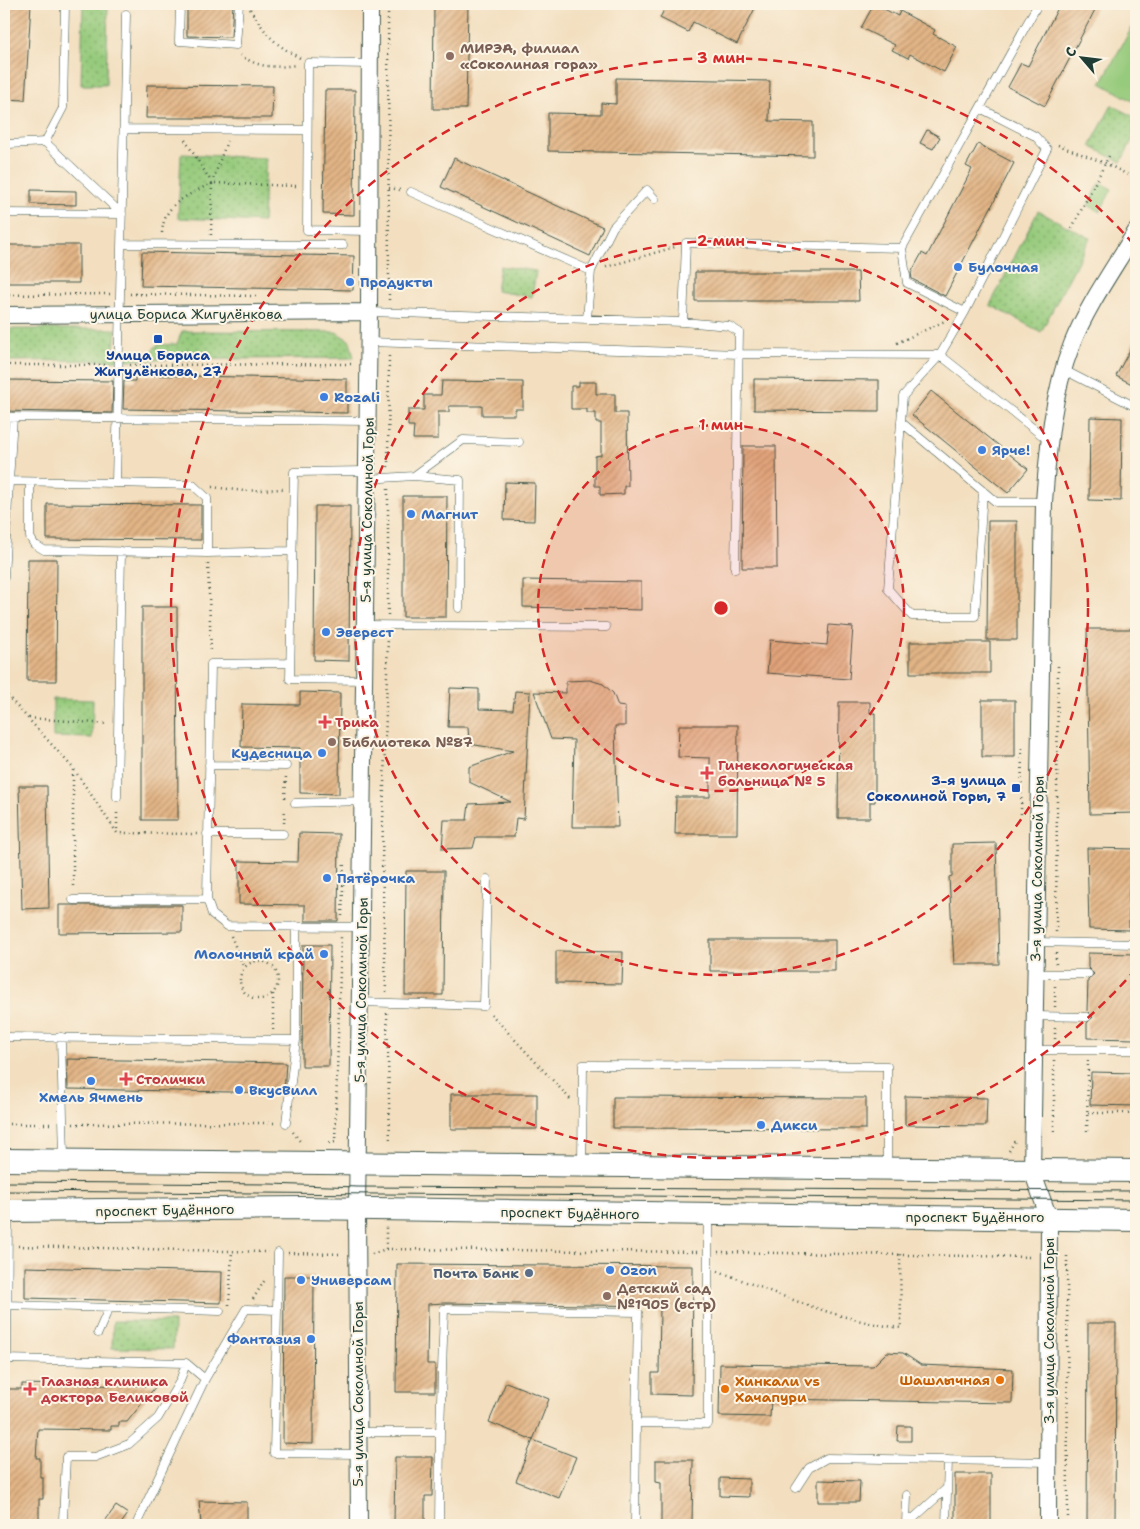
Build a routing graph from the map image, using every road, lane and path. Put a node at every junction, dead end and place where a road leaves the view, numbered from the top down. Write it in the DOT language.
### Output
graph roads {
  1 [pos="65,4"];
  2 [pos="180,4"];
  3 [pos="239,4"];
  4 [pos="246,4"];
  5 [pos="370,4"];
  6 [pos="388,4"];
  7 [pos="1038,4"];
  8 [pos="126,14"];
  9 [pos="231,45"];
  10 [pos="308,63"];
  11 [pos="370,64"];
  12 [pos="980,108"];
  13 [pos="124,129"];
  14 [pos="179,130"];
  15 [pos="231,130"];
  16 [pos="307,130"];
  17 [pos="1035,136"];
  18 [pos="46,142"];
  19 [pos="6,143"];
  20 [pos="1108,156"];
  21 [pos="1105,163"];
  22 [pos="1136,179"];
  23 [pos="211,183"];
  24 [pos="4,187"];
  25 [pos="308,187"];
  26 [pos="411,192"];
  27 [pos="655,200"];
  28 [pos="4,213"];
  29 [pos="122,214"];
  30 [pos="1072,228"];
  31 [pos="369,231"];
  32 [pos="1136,231"];
  33 [pos="686,243"];
  34 [pos="121,244"];
  35 [pos="161,244"];
  36 [pos="211,244"];
  37 [pos="343,245"];
  38 [pos="902,248"];
  39 [pos="591,271"];
  40 [pos="120,294"];
  41 [pos="4,295"];
  42 [pos="260,296"];
  43 [pos="369,312"];
  44 [pos="964,312"];
  45 [pos="389,314"];
  46 [pos="4,315"];
  47 [pos="120,315"];
  48 [pos="587,318"];
  49 [pos="683,322"];
  50 [pos="369,342"];
  51 [pos="389,343"];
  52 [pos="739,354"];
  53 [pos="873,354"];
  54 [pos="940,355"];
  55 [pos="354,364"];
  56 [pos="4,365"];
  57 [pos="119,365"];
  58 [pos="1064,370"];
  59 [pos="1136,407"];
  60 [pos="4,417"];
  61 [pos="13,417"];
  62 [pos="117,419"];
  63 [pos="368,421"];
  64 [pos="901,422"];
  65 [pos="1048,440"];
  66 [pos="519,442"];
  67 [pos="294,472"];
  68 [pos="367,475"];
  69 [pos="414,476"];
  70 [pos="388,478"];
  71 [pos="9,481"];
  72 [pos="30,482"];
  73 [pos="116,483"];
  74 [pos="193,485"];
  75 [pos="983,491"];
  76 [pos="1044,502"];
  77 [pos="121,551"];
  78 [pos="291,551"];
  79 [pos="208,553"];
  80 [pos="735,569"];
  81 [pos="4,578"];
  82 [pos="459,608"];
  83 [pos="365,625"];
  84 [pos="388,626"];
  85 [pos="606,626"];
  86 [pos="1058,656"];
  87 [pos="290,663"];
  88 [pos="211,664"];
  89 [pos="364,680"];
  90 [pos="4,692"];
  91 [pos="27,718"];
  92 [pos="118,724"];
  93 [pos="209,765"];
  94 [pos="286,766"];
  95 [pos="73,768"];
  96 [pos="117,797"];
  97 [pos="363,801"];
  98 [pos="295,803"];
  99 [pos="117,833"];
  100 [pos="208,834"];
  101 [pos="283,834"];
  102 [pos="345,858"];
  103 [pos="488,879"];
  104 [pos="207,899"];
  105 [pos="73,900"];
  106 [pos="227,926"];
  107 [pos="296,926"];
  108 [pos="341,926"];
  109 [pos="361,927"];
  110 [pos="1036,942"];
  111 [pos="1056,943"];
  112 [pos="1136,944"];
  113 [pos="244,968"];
  114 [pos="1035,974"];
  115 [pos="1056,974"];
  116 [pos="1088,974"];
  117 [pos="273,994"];
  118 [pos="360,1002"];
  119 [pos="387,1003"];
  120 [pos="484,1006"];
  121 [pos="1034,1016"];
  122 [pos="1055,1016"];
  123 [pos="1087,1017"];
  124 [pos="4,1037"];
  125 [pos="61,1038"];
  126 [pos="274,1040"];
  127 [pos="296,1040"];
  128 [pos="1033,1050"];
  129 [pos="1054,1050"];
  130 [pos="1088,1050"];
  131 [pos="1136,1050"];
  132 [pos="582,1112"];
  133 [pos="1087,1112"];
  134 [pos="1136,1113"];
  135 [pos="286,1123"];
  136 [pos="4,1124"];
  137 [pos="63,1124"];
  138 [pos="1054,1131"];
  139 [pos="1087,1131"];
  140 [pos="1017,1136"];
  141 [pos="335,1142"];
  142 [pos="390,1143"];
  143 [pos="303,1146"];
  144 [pos="1007,1154"];
  145 [pos="4,1160"];
  146 [pos="64,1160"];
  147 [pos="358,1164"];
  148 [pos="582,1166"];
  149 [pos="887,1169"];
  150 [pos="1032,1171"];
  151 [pos="1136,1171"];
  152 [pos="357,1209"];
  153 [pos="6,1211"];
  154 [pos="708,1216"];
  155 [pos="1049,1218"];
  156 [pos="1136,1220"];
  157 [pos="8,1246"];
  158 [pos="386,1249"];
  159 [pos="232,1251"];
  160 [pos="708,1252"];
  161 [pos="900,1254"];
  162 [pos="278,1255"];
  163 [pos="1007,1256"];
  164 [pos="1067,1256"];
  165 [pos="708,1266"];
  166 [pos="7,1306"];
  167 [pos="109,1308"];
  168 [pos="246,1309"];
  169 [pos="277,1310"];
  170 [pos="220,1311"];
  171 [pos="98,1333"];
  172 [pos="5,1359"];
  173 [pos="186,1363"];
  174 [pos="205,1379"];
  175 [pos="636,1423"];
  176 [pos="358,1432"];
  177 [pos="440,1432"];
  178 [pos="358,1454"];
  179 [pos="948,1460"];
  180 [pos="1048,1462"];
  181 [pos="796,1488"];
  182 [pos="947,1488"];
  183 [pos="907,1495"];
  184 [pos="61,1525"];
  185 [pos="136,1525"];
  186 [pos="358,1525"];
  187 [pos="439,1525"];
  188 [pos="635,1525"];
  189 [pos="906,1525"];
  190 [pos="946,1525"];
  191 [pos="1048,1525"];
  192 [pos="1068,1525"];
  1 -- 18 [label="lane"];
  2 -- 9 [label="lane"];
  3 -- 9 [label="lane"];
  4 -- 10 [label="path"];
  5 -- 11 [label="street, 5-я улица Соколиной Горы"];
  6 -- 45 [label="path"];
  7 -- 12 [label="lane"];
  8 -- 13 [label="lane"];
  9 -- 10 [label="path"];
  10 -- 11 [label="lane"];
  10 -- 16 [label="lane"];
  11 -- 31 [label="street, 5-я улица Соколиной Горы"];
  12 -- 17 [label="lane"];
  12 -- 38 [label="lane"];
  13 -- 14 [label="lane"];
  13 -- 29 [label="lane"];
  14 -- 15 [label="lane"];
  14 -- 23 [label="path"];
  15 -- 16 [label="lane"];
  15 -- 23 [label="path"];
  16 -- 25 [label="lane"];
  17 -- 21 [label="path"];
  17 -- 44 [label="lane"];
  18 -- 19 [label="lane"];
  18 -- 29 [label="lane"];
  19 -- 24 [label="path"];
  20 -- 21 [label="path"];
  21 -- 22 [label="path"];
  21 -- 30 [label="path"];
  23 -- 25 [label="path"];
  23 -- 35 [label="path"];
  23 -- 36 [label="path"];
  25 -- 31 [label="lane"];
  26 -- 39 [label="lane"];
  27 -- 39 [label="lane"];
  28 -- 29 [label="lane"];
  29 -- 34 [label="lane"];
  31 -- 43 [label="street, 5-я улица Соколиной Горы"];
  32 -- 58 [label="street, 3-я улица Соколиной Горы"];
  33 -- 38 [label="lane"];
  33 -- 39 [label="path"];
  33 -- 49 [label="lane"];
  34 -- 35 [label="lane"];
  34 -- 40 [label="lane"];
  35 -- 36 [label="lane"];
  36 -- 37 [label="lane"];
  38 -- 44 [label="lane"];
  39 -- 48 [label="lane"];
  40 -- 41 [label="path"];
  40 -- 42 [label="path"];
  40 -- 47 [label="lane"];
  43 -- 45 [label="lane"];
  43 -- 47 [label="street, улица Бориса Жигулёнкова"];
  43 -- 50 [label="street, 5-я улица Соколиной Горы"];
  44 -- 53 [label="path"];
  44 -- 54 [label="lane"];
  45 -- 48 [label="lane"];
  46 -- 47 [label="street, улица Бориса Жигулёнкова"];
  47 -- 57 [label="lane"];
  48 -- 49 [label="lane"];
  49 -- 52 [label="lane"];
  50 -- 51 [label="lane"];
  50 -- 63 [label="street, 5-я улица Соколиной Горы"];
  51 -- 52 [label="lane"];
  51 -- 70 [label="path"];
  52 -- 53 [label="lane"];
  52 -- 80 [label="lane"];
  53 -- 54 [label="lane"];
  54 -- 64 [label="lane"];
  54 -- 65 [label="lane"];
  55 -- 57 [label="path"];
  56 -- 57 [label="path"];
  57 -- 62 [label="lane"];
  58 -- 59 [label="lane"];
  58 -- 65 [label="street, 3-я улица Соколиной Горы"];
  60 -- 61 [label="lane"];
  61 -- 62 [label="lane"];
  61 -- 71 [label="lane"];
  62 -- 63 [label="lane"];
  62 -- 73 [label="lane"];
  63 -- 68 [label="street, 5-я улица Соколиной Горы"];
  64 -- 75 [label="lane"];
  64 -- 75 [label="lane"];
  65 -- 76 [label="street, 3-я улица Соколиной Горы"];
  66 -- 69 [label="lane"];
  67 -- 68 [label="lane"];
  67 -- 74 [label="path"];
  67 -- 78 [label="lane"];
  68 -- 70 [label="lane"];
  68 -- 83 [label="street, 5-я улица Соколиной Горы"];
  69 -- 70 [label="lane"];
  69 -- 82 [label="lane"];
  70 -- 84 [label="path"];
  71 -- 72 [label="lane"];
  71 -- 81 [label="lane"];
  72 -- 73 [label="lane"];
  72 -- 77 [label="lane"];
  73 -- 74 [label="lane"];
  74 -- 79 [label="lane"];
  75 -- 76 [label="lane"];
  76 -- 110 [label="street, 3-я улица Соколиной Горы"];
  77 -- 79 [label="lane"];
  77 -- 92 [label="lane"];
  78 -- 79 [label="lane"];
  78 -- 87 [label="lane"];
  79 -- 88 [label="path"];
  83 -- 84 [label="lane"];
  83 -- 89 [label="street, 5-я улица Соколиной Горы"];
  84 -- 85 [label="lane"];
  84 -- 119 [label="path"];
  86 -- 111 [label="path"];
  87 -- 88 [label="lane"];
  87 -- 89 [label="lane"];
  88 -- 93 [label="lane"];
  89 -- 97 [label="street, 5-я улица Соколиной Горы"];
  90 -- 91 [label="path"];
  91 -- 92 [label="path"];
  91 -- 95 [label="path"];
  92 -- 96 [label="lane"];
  93 -- 94 [label="lane"];
  93 -- 100 [label="lane"];
  95 -- 99 [label="path"];
  95 -- 105 [label="path"];
  96 -- 99 [label="path"];
  97 -- 98 [label="lane"];
  97 -- 109 [label="street, 5-я улица Соколиной Горы"];
  99 -- 100 [label="path"];
  100 -- 101 [label="lane"];
  100 -- 104 [label="lane"];
  102 -- 108 [label="path"];
  103 -- 120 [label="lane"];
  104 -- 105 [label="lane"];
  104 -- 106 [label="lane"];
  106 -- 107 [label="lane"];
  106 -- 113 [label="path"];
  107 -- 108 [label="lane"];
  107 -- 127 [label="lane"];
  108 -- 109 [label="lane"];
  108 -- 141 [label="path"];
  109 -- 118 [label="street, 5-я улица Соколиной Горы"];
  110 -- 111 [label="lane"];
  110 -- 114 [label="street, 3-я улица Соколиной Горы"];
  111 -- 112 [label="lane"];
  111 -- 115 [label="path"];
  113 -- 117 [label="path"];
  113 -- 117 [label="path"];
  114 -- 115 [label="lane"];
  114 -- 121 [label="street, 3-я улица Соколиной Горы"];
  115 -- 116 [label="lane"];
  115 -- 122 [label="path"];
  117 -- 126 [label="path"];
  118 -- 119 [label="lane"];
  118 -- 147 [label="street, 5-я улица Соколиной Горы"];
  119 -- 120 [label="lane"];
  119 -- 142 [label="path"];
  120 -- 132 [label="path"];
  121 -- 122 [label="lane"];
  121 -- 128 [label="street, 3-я улица Соколиной Горы"];
  122 -- 123 [label="lane"];
  122 -- 129 [label="path"];
  124 -- 125 [label="lane"];
  125 -- 126 [label="lane"];
  125 -- 137 [label="lane"];
  126 -- 127 [label="lane"];
  127 -- 135 [label="lane"];
  128 -- 129 [label="lane"];
  128 -- 150 [label="street, 3-я улица Соколиной Горы"];
  129 -- 130 [label="lane"];
  129 -- 138 [label="path"];
  130 -- 131 [label="lane"];
  130 -- 133 [label="path"];
  132 -- 148 [label="lane"];
  132 -- 149 [label="lane"];
  133 -- 134 [label="path"];
  133 -- 139 [label="path"];
  135 -- 137 [label="path"];
  135 -- 143 [label="path"];
  136 -- 137 [label="path"];
  137 -- 146 [label="lane"];
  140 -- 144 [label="path"];
  145 -- 146 [label="main road"];
  146 -- 147 [label="main road"];
  147 -- 148 [label="main road"];
  147 -- 152 [label="street, 5-я улица Соколиной Горы"];
  148 -- 149 [label="main road"];
  149 -- 150 [label="main road"];
  150 -- 151 [label="main road"];
  150 -- 155 [label="street, 3-я улица Соколиной Горы"];
  152 -- 153 [label="main road, проспект Будённого"];
  152 -- 154 [label="main road, проспект Будённого"];
  152 -- 176 [label="street, 5-я улица Соколиной Горы"];
  153 -- 157 [label="lane"];
  154 -- 155 [label="main road, проспект Будённого"];
  154 -- 160 [label="lane"];
  155 -- 156 [label="main road, проспект Будённого"];
  155 -- 180 [label="street, 3-я улица Соколиной Горы"];
  157 -- 159 [label="path"];
  157 -- 166 [label="lane"];
  158 -- 160 [label="path"];
  159 -- 162 [label="path"];
  159 -- 170 [label="path"];
  160 -- 161 [label="path"];
  160 -- 165 [label="lane"];
  161 -- 163 [label="path"];
  161 -- 165 [label="path"];
  162 -- 168 [label="path"];
  162 -- 169 [label="lane"];
  164 -- 192 [label="path"];
  165 -- 175 [label="lane"];
  166 -- 167 [label="lane"];
  166 -- 172 [label="lane"];
  167 -- 170 [label="lane"];
  167 -- 171 [label="lane"];
  168 -- 169 [label="lane"];
  168 -- 174 [label="lane"];
  169 -- 178 [label="lane"];
  172 -- 173 [label="lane"];
  173 -- 174 [label="lane"];
  173 -- 184 [label="lane"];
  174 -- 185 [label="lane"];
  175 -- 177 [label="lane"];
  175 -- 188 [label="lane"];
  176 -- 177 [label="lane"];
  176 -- 178 [label="street, 5-я улица Соколиной Горы"];
  177 -- 187 [label="lane"];
  178 -- 186 [label="street, 5-я улица Соколиной Горы"];
  179 -- 180 [label="lane"];
  179 -- 181 [label="lane"];
  179 -- 182 [label="lane"];
  180 -- 191 [label="street, 3-я улица Соколиной Горы"];
  182 -- 189 [label="lane"];
  182 -- 190 [label="lane"];
  183 -- 189 [label="lane"];
}
